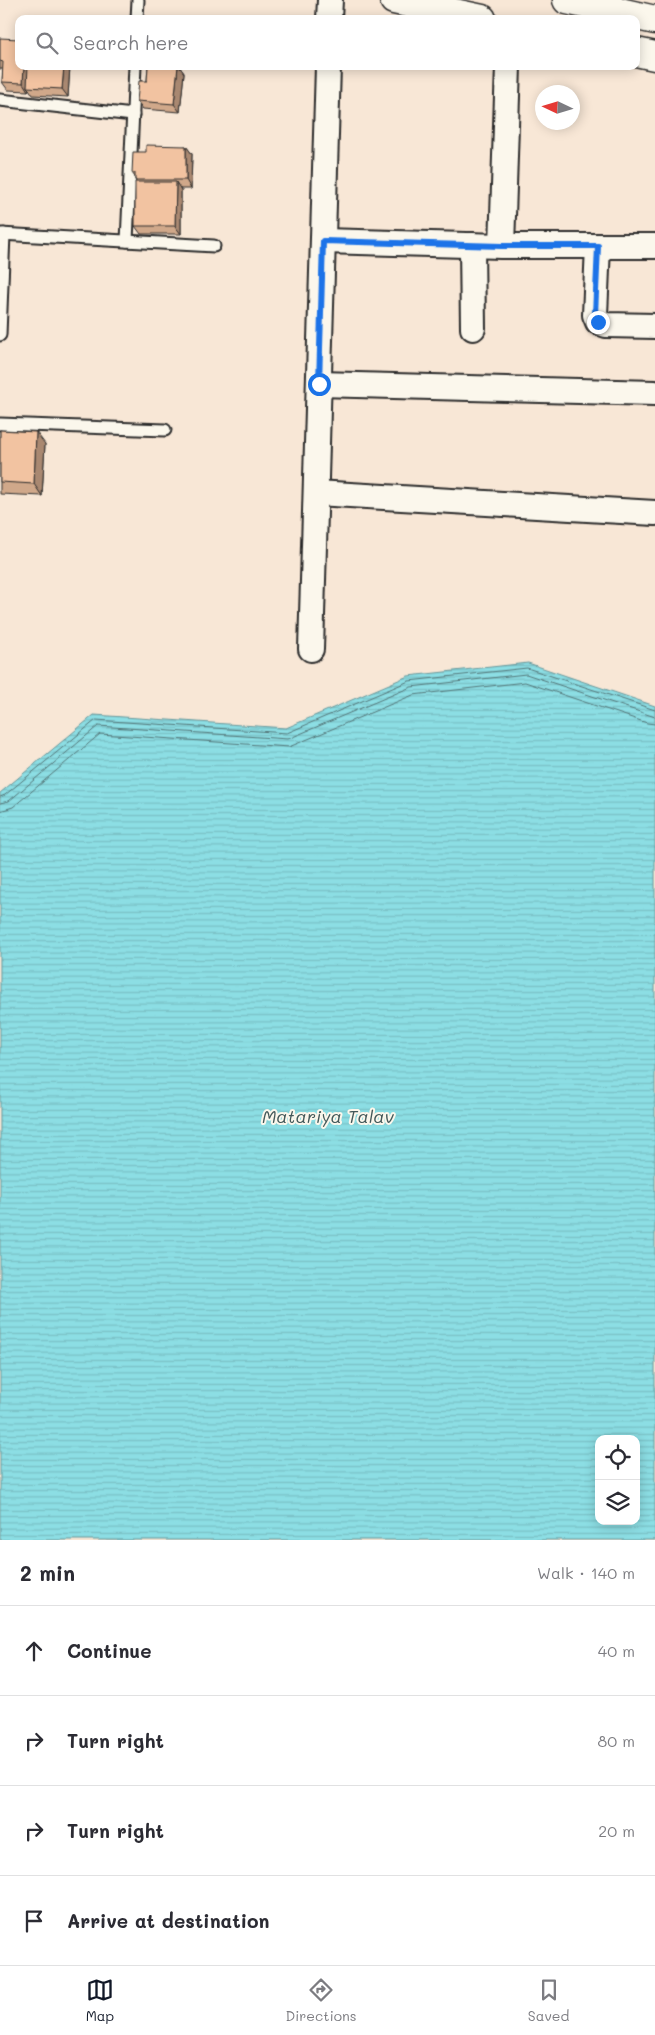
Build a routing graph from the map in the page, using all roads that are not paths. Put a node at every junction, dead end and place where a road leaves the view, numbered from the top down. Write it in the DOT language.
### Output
graph roads {
  1 [pos="138,0"];
  2 [pos="330,0"];
  3 [pos="394,0"];
  4 [pos="571,0"];
  5 [pos="138,15"];
  6 [pos="329,15"];
  7 [pos="463,15"];
  8 [pos="634,15"];
  9 [pos="640,16"];
  10 [pos="655,20"];
  11 [pos="640,53"];
  12 [pos="655,56"];
  13 [pos="135,70"];
  14 [pos="328,70"];
  15 [pos="508,70"];
  16 [pos="0,100"];
  17 [pos="133,114"];
  18 [pos="2,234"];
  19 [pos="127,241"];
  20 [pos="323,241"];
  21 [pos="472,245"];
  22 [pos="214,246"];
  23 [pos="502,246"];
  24 [pos="598,246"];
  25 [pos="655,246"];
  26 [pos="655,326"];
  27 [pos="473,328"];
  28 [pos="0,335"];
  29 [pos="319,384"];
  30 [pos="655,393"];
  31 [pos="0,424"];
  32 [pos="165,430"];
  33 [pos="316,493"];
  34 [pos="655,513"];
  35 [pos="311,650"];
  1 -- 5 [label="lane"];
  2 -- 6 [label="street"];
  3 -- 7 [label="main road"];
  4 -- 8 [label="main road"];
  9 -- 10 [label="main road"];
  11 -- 12 [label="main road"];
  13 -- 17 [label="lane"];
  14 -- 20 [label="street"];
  15 -- 23 [label="street"];
  16 -- 17 [label="lane"];
  17 -- 19 [label="lane"];
  18 -- 19 [label="lane"];
  18 -- 28 [label="lane"];
  19 -- 22 [label="lane"];
  20 -- 21 [label="street"];
  20 -- 29 [label="street"];
  21 -- 23 [label="street"];
  21 -- 27 [label="street"];
  23 -- 24 [label="street"];
  24 -- 25 [label="street"];
  24 -- 26 [label="street"];
  29 -- 30 [label="street"];
  29 -- 33 [label="street"];
  31 -- 32 [label="lane"];
  33 -- 34 [label="street"];
  33 -- 35 [label="street"];
}
